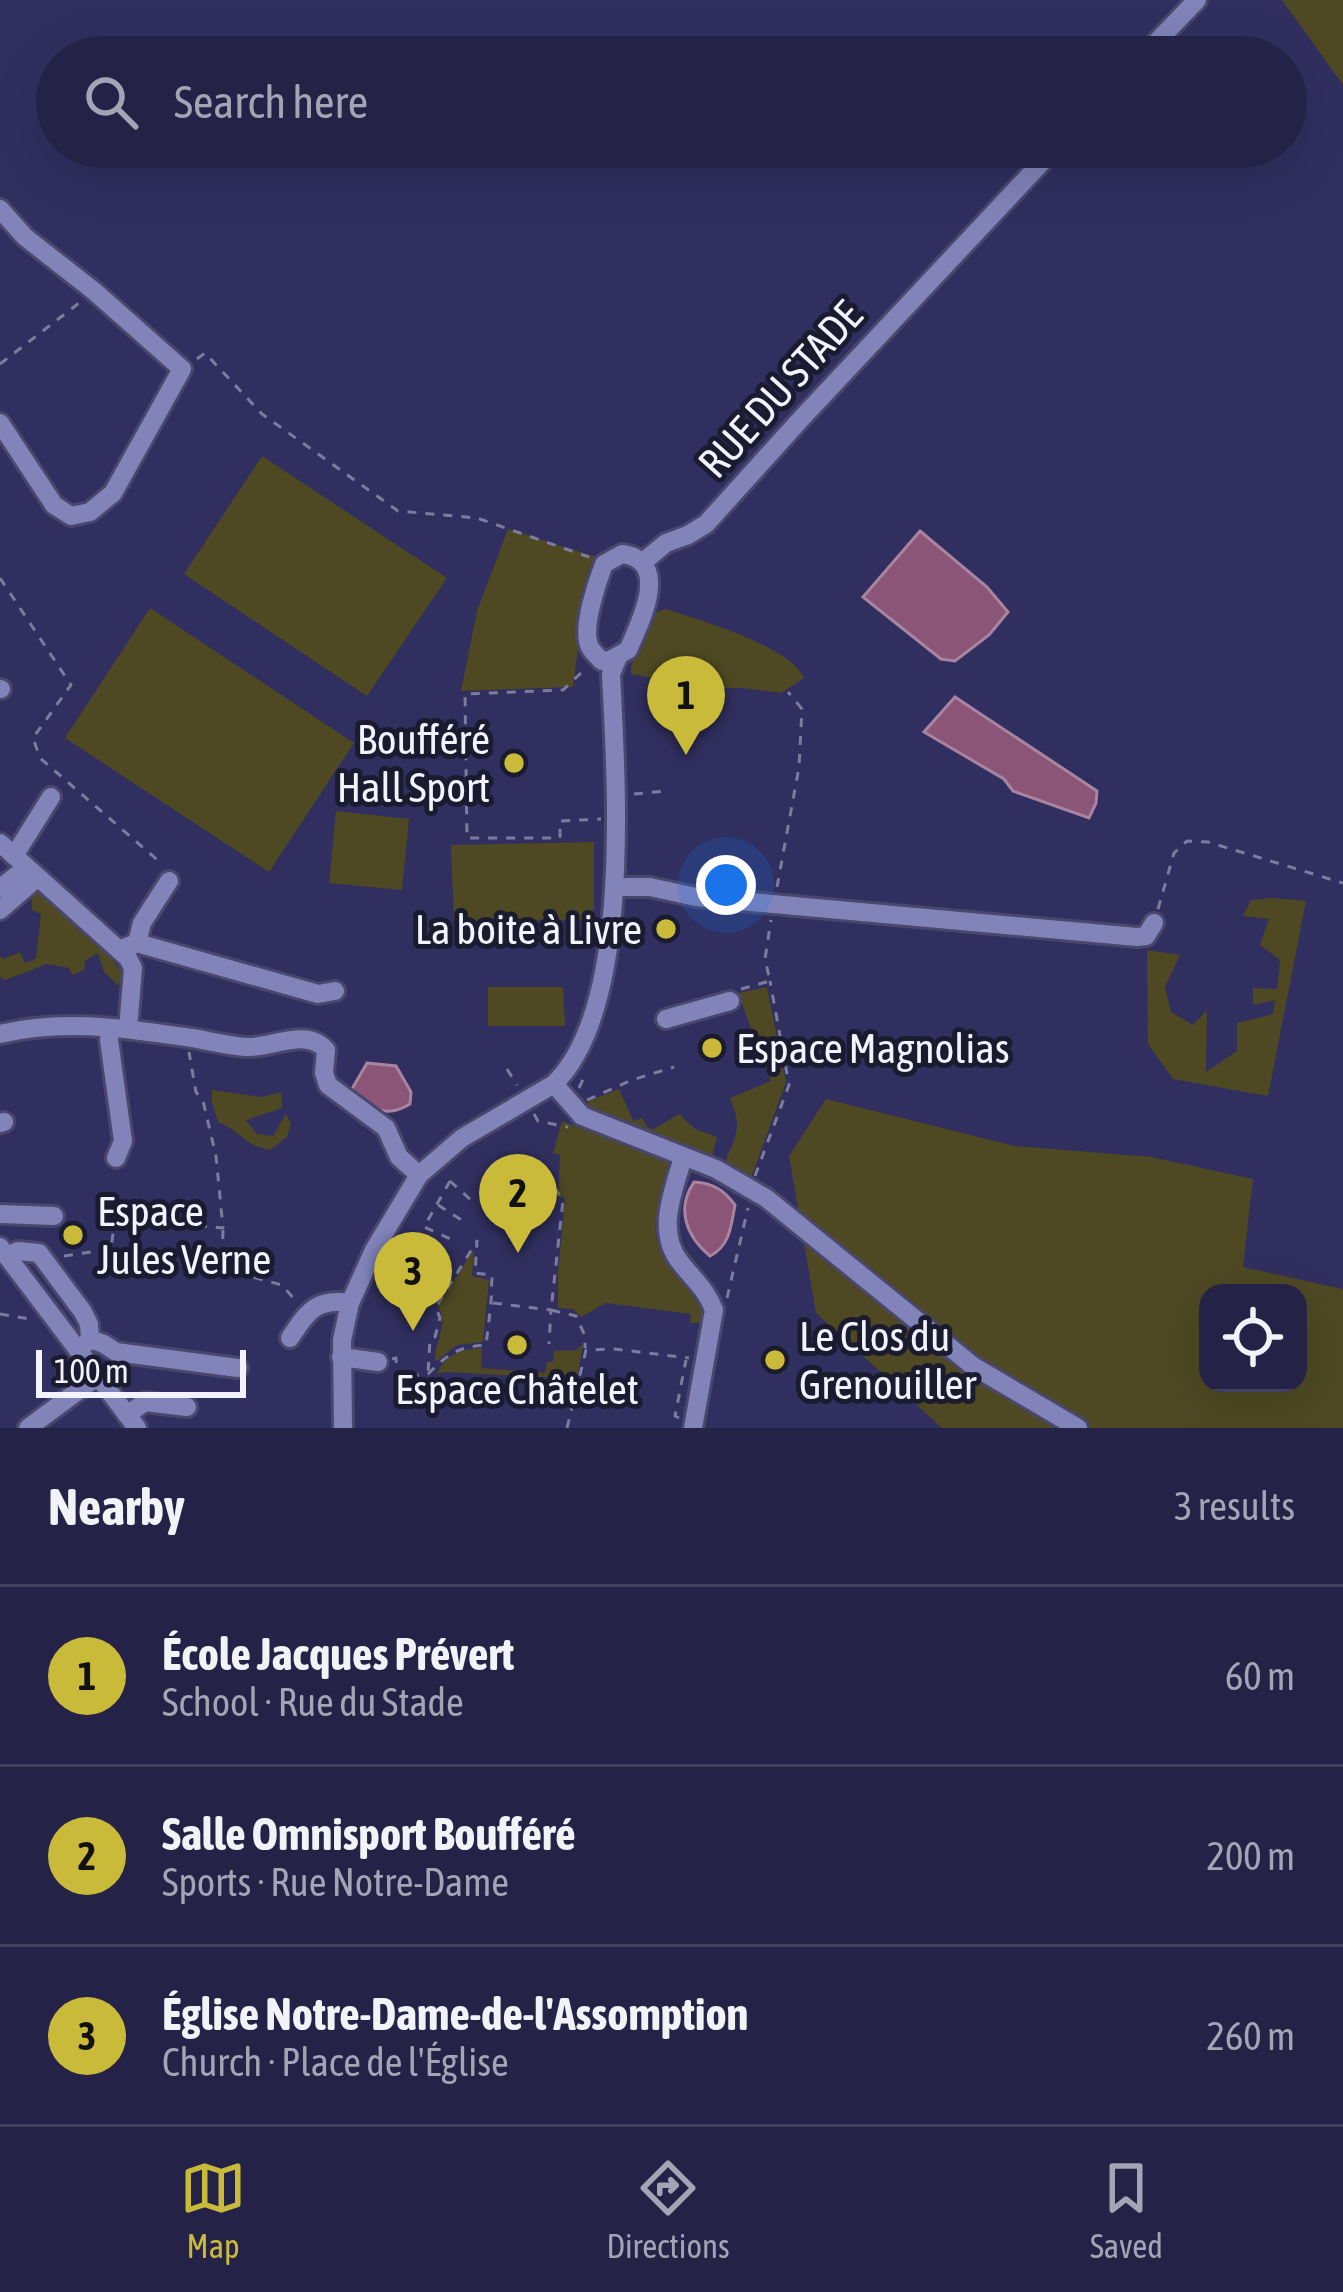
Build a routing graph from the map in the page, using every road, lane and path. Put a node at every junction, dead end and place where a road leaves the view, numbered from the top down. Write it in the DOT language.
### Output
graph roads {
  1 [pos="1197,0"];
  2 [pos="1162,36"];
  3 [pos="1036,168"];
  4 [pos="0,209"];
  5 [pos="94,291"];
  6 [pos="0,364"];
  7 [pos="182,369"];
  8 [pos="0,423"];
  9 [pos="643,562"];
  10 [pos="585,571"];
  11 [pos="0,578"];
  12 [pos="610,664"];
  13 [pos="581,673"];
  14 [pos="788,692"];
  15 [pos="665,790"];
  16 [pos="616,794"];
  17 [pos="51,797"];
  18 [pos="19,861"];
  19 [pos="169,881"];
  20 [pos="1343,884"];
  21 [pos="614,887"];
  22 [pos="0,888"];
  23 [pos="774,904"];
  24 [pos="0,910"];
  25 [pos="1154,923"];
  26 [pos="128,946"];
  27 [pos="335,991"];
  28 [pos="730,1000"];
  29 [pos="666,1019"];
  30 [pos="119,1029"];
  31 [pos="0,1034"];
  32 [pos="190,1038"];
  33 [pos="674,1067"];
  34 [pos="554,1084"];
  35 [pos="578,1122"];
  36 [pos="116,1158"];
  37 [pos="683,1158"];
  38 [pos="425,1169"];
  39 [pos="544,1173"];
  40 [pos="450,1181"];
  41 [pos="472,1202"];
  42 [pos="436,1204"];
  43 [pos="0,1214"];
  44 [pos="54,1216"];
  45 [pos="464,1222"];
  46 [pos="223,1228"];
  47 [pos="455,1241"];
  48 [pos="4,1251"];
  49 [pos="45,1259"];
  50 [pos="350,1303"];
  51 [pos="491,1303"];
  52 [pos="47,1309"];
  53 [pos="551,1310"];
  54 [pos="0,1314"];
  55 [pos="306,1314"];
  56 [pos="290,1338"];
  57 [pos="84,1344"];
  58 [pos="549,1344"];
  59 [pos="586,1350"];
  60 [pos="637,1352"];
  61 [pos="341,1357"];
  62 [pos="686,1358"];
  63 [pos="695,1359"];
  64 [pos="635,1361"];
  65 [pos="378,1362"];
  66 [pos="238,1368"];
  67 [pos="428,1374"];
  68 [pos="98,1376"];
  69 [pos="187,1407"];
  70 [pos="132,1422"];
  71 [pos="689,1424"];
  72 [pos="28,1428"];
  73 [pos="343,1428"];
  74 [pos="567,1428"];
  75 [pos="1078,1428"];
  1 -- 2 [label="street"];
  3 -- 9 [label="street, RUE DU STADE"];
  4 -- 5 [label="street"];
  5 -- 6 [label="path"];
  5 -- 7 [label="street"];
  7 -- 8 [label="street"];
  7 -- 10 [label="path"];
  9 -- 12 [label="street"];
  9 -- 12 [label="street, RUE DU STADE"];
  11 -- 19 [label="path"];
  12 -- 16 [label="street"];
  13 -- 16 [label="path"];
  14 -- 23 [label="path"];
  15 -- 16 [label="path"];
  16 -- 21 [label="street"];
  17 -- 18 [label="street"];
  18 -- 22 [label="street"];
  18 -- 24 [label="street"];
  18 -- 26 [label="street"];
  19 -- 26 [label="street"];
  20 -- 25 [label="path"];
  21 -- 23 [label="street"];
  21 -- 34 [label="street"];
  23 -- 25 [label="street"];
  23 -- 28 [label="path"];
  26 -- 27 [label="street"];
  26 -- 30 [label="street"];
  28 -- 29 [label="street"];
  30 -- 31 [label="street"];
  30 -- 32 [label="street"];
  30 -- 36 [label="street"];
  32 -- 38 [label="street"];
  32 -- 46 [label="path"];
  33 -- 35 [label="path"];
  34 -- 35 [label="street"];
  34 -- 38 [label="street"];
  35 -- 37 [label="street"];
  37 -- 71 [label="street"];
  37 -- 75 [label="street"];
  38 -- 40 [label="path"];
  38 -- 50 [label="street"];
  39 -- 53 [label="path"];
  40 -- 41 [label="path"];
  40 -- 42 [label="path"];
  42 -- 45 [label="path"];
  42 -- 47 [label="path"];
  43 -- 44 [label="street"];
  46 -- 49 [label="path"];
  46 -- 55 [label="path"];
  48 -- 49 [label="street"];
  48 -- 52 [label="street"];
  49 -- 57 [label="street"];
  50 -- 55 [label="street"];
  50 -- 61 [label="street"];
  51 -- 53 [label="path"];
  51 -- 67 [label="path"];
  51 -- 67 [label="path"];
  52 -- 54 [label="path"];
  52 -- 57 [label="street"];
  53 -- 58 [label="path"];
  53 -- 59 [label="path"];
  55 -- 56 [label="street"];
  57 -- 66 [label="street"];
  57 -- 68 [label="street"];
  59 -- 60 [label="path"];
  59 -- 74 [label="path"];
  60 -- 62 [label="path"];
  60 -- 64 [label="path"];
  61 -- 65 [label="street"];
  61 -- 73 [label="street"];
  62 -- 63 [label="path"];
  62 -- 71 [label="path"];
  65 -- 67 [label="path"];
  68 -- 70 [label="street"];
  68 -- 72 [label="street"];
  69 -- 70 [label="street"];
}
